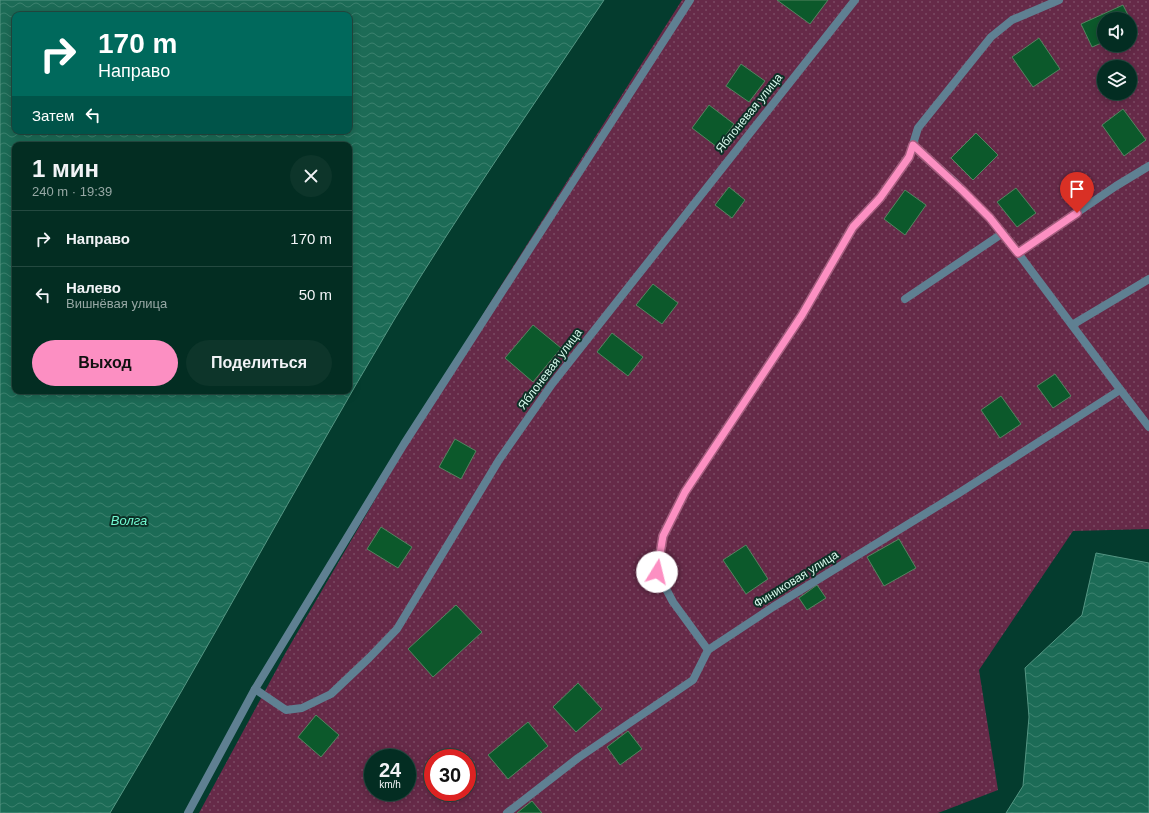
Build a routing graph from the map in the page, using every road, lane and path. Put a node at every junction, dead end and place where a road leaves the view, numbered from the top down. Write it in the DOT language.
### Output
graph roads {
  1 [pos="690,0"];
  2 [pos="855,0"];
  3 [pos="1059,0"];
  4 [pos="913,145"];
  5 [pos="1149,166"];
  6 [pos="1003,233"];
  7 [pos="1018,253"];
  8 [pos="1149,279"];
  9 [pos="905,299"];
  10 [pos="1072,325"];
  11 [pos="1120,390"];
  12 [pos="1149,427"];
  13 [pos="708,650"];
  14 [pos="256,689"];
  15 [pos="188,813"];
  16 [pos="507,813"];
  1 -- 14 [label="street"];
  2 -- 14 [label="street, Яблоневая улица"];
  3 -- 4 [label="street"];
  4 -- 6 [label="street"];
  4 -- 13 [label="street"];
  5 -- 7 [label="street"];
  6 -- 7 [label="street"];
  6 -- 9 [label="street"];
  7 -- 10 [label="street"];
  8 -- 10 [label="street"];
  10 -- 11 [label="street"];
  11 -- 12 [label="street"];
  11 -- 13 [label="street, Финиковая улица"];
  13 -- 16 [label="street, Финиковая улица"];
  14 -- 15 [label="street"];
}
